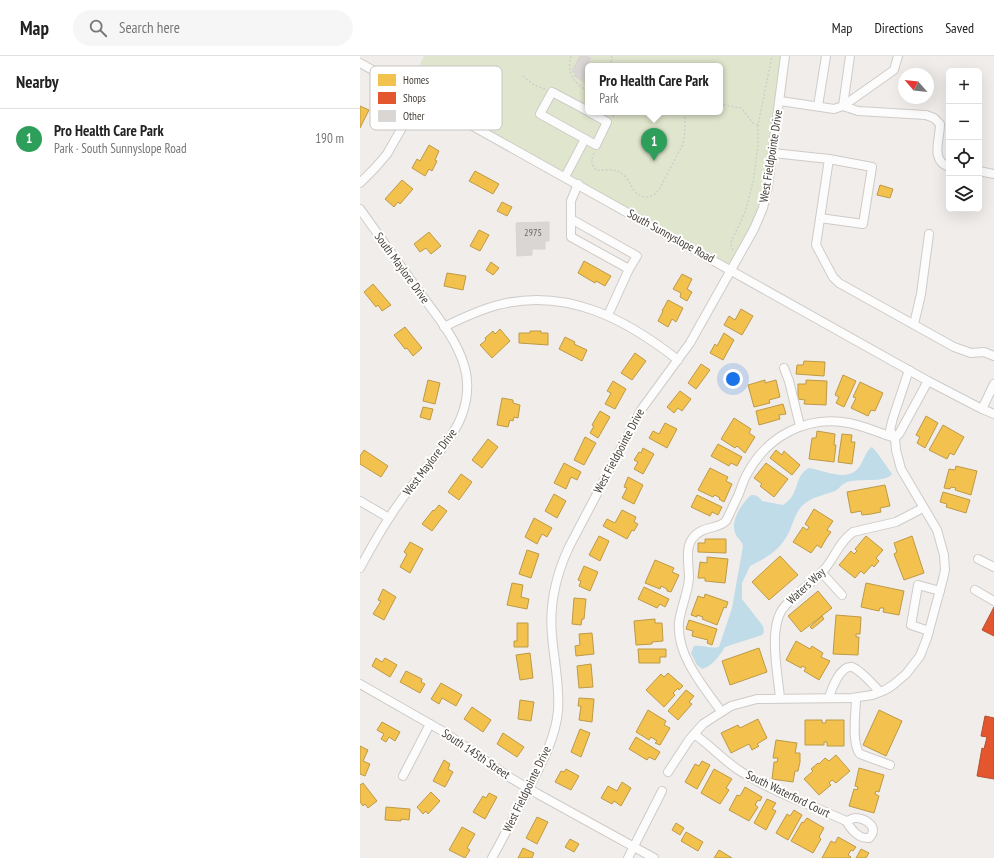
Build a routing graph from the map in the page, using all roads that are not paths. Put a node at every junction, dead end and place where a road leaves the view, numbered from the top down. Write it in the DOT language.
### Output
graph roads {
  1 [pos="785,56"];
  2 [pos="826,56"];
  3 [pos="850,56"];
  4 [pos="898,56"];
  5 [pos="360,63"];
  6 [pos="370,68"];
  7 [pos="780,101"];
  8 [pos="818,106"];
  9 [pos="843,106"];
  10 [pos="585,110"];
  11 [pos="594,115"];
  12 [pos="401,130"];
  13 [pos="481,130"];
  14 [pos="585,139"];
  15 [pos="773,153"];
  16 [pos="829,159"];
  17 [pos="946,166"];
  18 [pos="982,172"];
  19 [pos="994,174"];
  20 [pos="565,177"];
  21 [pos="360,183"];
  22 [pos="578,184"];
  23 [pos="360,209"];
  24 [pos="820,218"];
  25 [pos="571,219"];
  26 [pos="929,234"];
  27 [pos="629,269"];
  28 [pos="731,270"];
  29 [pos="608,315"];
  30 [pos="914,324"];
  31 [pos="444,327"];
  32 [pos="994,356"];
  33 [pos="678,360"];
  34 [pos="784,368"];
  35 [pos="909,370"];
  36 [pos="928,381"];
  37 [pos="994,384"];
  38 [pos="982,410"];
  39 [pos="994,414"];
  40 [pos="994,419"];
  41 [pos="800,426"];
  42 [pos="895,438"];
  43 [pos="360,501"];
  44 [pos="923,508"];
  45 [pos="389,518"];
  46 [pos="978,559"];
  47 [pos="994,567"];
  48 [pos="360,568"];
  49 [pos="822,573"];
  50 [pos="975,590"];
  51 [pos="940,591"];
  52 [pos="842,595"];
  53 [pos="994,601"];
  54 [pos="929,631"];
  55 [pos="360,684"];
  56 [pos="880,692"];
  57 [pos="780,698"];
  58 [pos="828,698"];
  59 [pos="856,698"];
  60 [pos="721,711"];
  61 [pos="430,724"];
  62 [pos="694,734"];
  63 [pos="890,765"];
  64 [pos="668,772"];
  65 [pos="403,776"];
  66 [pos="528,789"];
  67 [pos="662,791"];
  68 [pos="846,821"];
  69 [pos="633,846"];
  70 [pos="492,858"];
  71 [pos="628,858"];
  72 [pos="654,858"];
  1 -- 7 [label="street, West Fieldpointe Drive"];
  2 -- 8 [label="street"];
  3 -- 9 [label="street"];
  4 -- 9 [label="street"];
  5 -- 6 [label="street, South Sunnyslope Road"];
  7 -- 8 [label="street"];
  7 -- 15 [label="street, West Fieldpointe Drive"];
  8 -- 9 [label="street"];
  9 -- 17 [label="street"];
  10 -- 14 [label="street"];
  11 -- 14 [label="street"];
  12 -- 21 [label="street"];
  13 -- 20 [label="street, South Sunnyslope Road"];
  14 -- 20 [label="street"];
  15 -- 16 [label="street"];
  15 -- 28 [label="street, West Fieldpointe Drive"];
  16 -- 24 [label="street"];
  16 -- 24 [label="street"];
  18 -- 19 [label="street"];
  20 -- 22 [label="street, South Sunnyslope Road"];
  22 -- 25 [label="street"];
  22 -- 28 [label="street, South Sunnyslope Road"];
  23 -- 31 [label="street, South Maylore Drive"];
  24 -- 30 [label="street"];
  25 -- 27 [label="street"];
  25 -- 27 [label="street"];
  26 -- 30 [label="street"];
  27 -- 29 [label="street"];
  28 -- 33 [label="street, West Fieldpointe Drive"];
  28 -- 35 [label="street, South Sunnyslope Road"];
  29 -- 31 [label="street"];
  29 -- 33 [label="street"];
  30 -- 32 [label="street"];
  31 -- 45 [label="street, West Maylore Drive"];
  33 -- 66 [label="street, West Fieldpointe Drive"];
  34 -- 41 [label="street"];
  35 -- 36 [label="street, South Sunnyslope Road"];
  35 -- 42 [label="street"];
  36 -- 38 [label="street, South Sunnyslope Road"];
  36 -- 42 [label="street"];
  37 -- 38 [label="street"];
  38 -- 39 [label="street, South Sunnyslope Road"];
  38 -- 40 [label="street, South Sunnyslope Road"];
  41 -- 42 [label="street"];
  41 -- 60 [label="street"];
  42 -- 44 [label="street"];
  43 -- 45 [label="street"];
  44 -- 49 [label="street, Waters Way"];
  44 -- 51 [label="street"];
  45 -- 48 [label="street, West Maylore Drive"];
  46 -- 47 [label="street"];
  49 -- 52 [label="street"];
  49 -- 57 [label="street, Waters Way"];
  50 -- 53 [label="street"];
  51 -- 54 [label="street"];
  51 -- 54 [label="street"];
  54 -- 56 [label="street"];
  55 -- 61 [label="street, South 145th Street"];
  56 -- 58 [label="street"];
  56 -- 59 [label="street"];
  57 -- 58 [label="street"];
  57 -- 60 [label="street"];
  58 -- 59 [label="street"];
  59 -- 63 [label="street"];
  60 -- 62 [label="street"];
  61 -- 65 [label="street"];
  61 -- 66 [label="street, South 145th Street"];
  62 -- 64 [label="street"];
  62 -- 68 [label="street, South Waterford Court"];
  66 -- 69 [label="street, South 145th Street"];
  66 -- 70 [label="street, West Fieldpointe Drive"];
  67 -- 69 [label="street"];
  69 -- 71 [label="street"];
  69 -- 72 [label="street, South 145th Street"];
}
